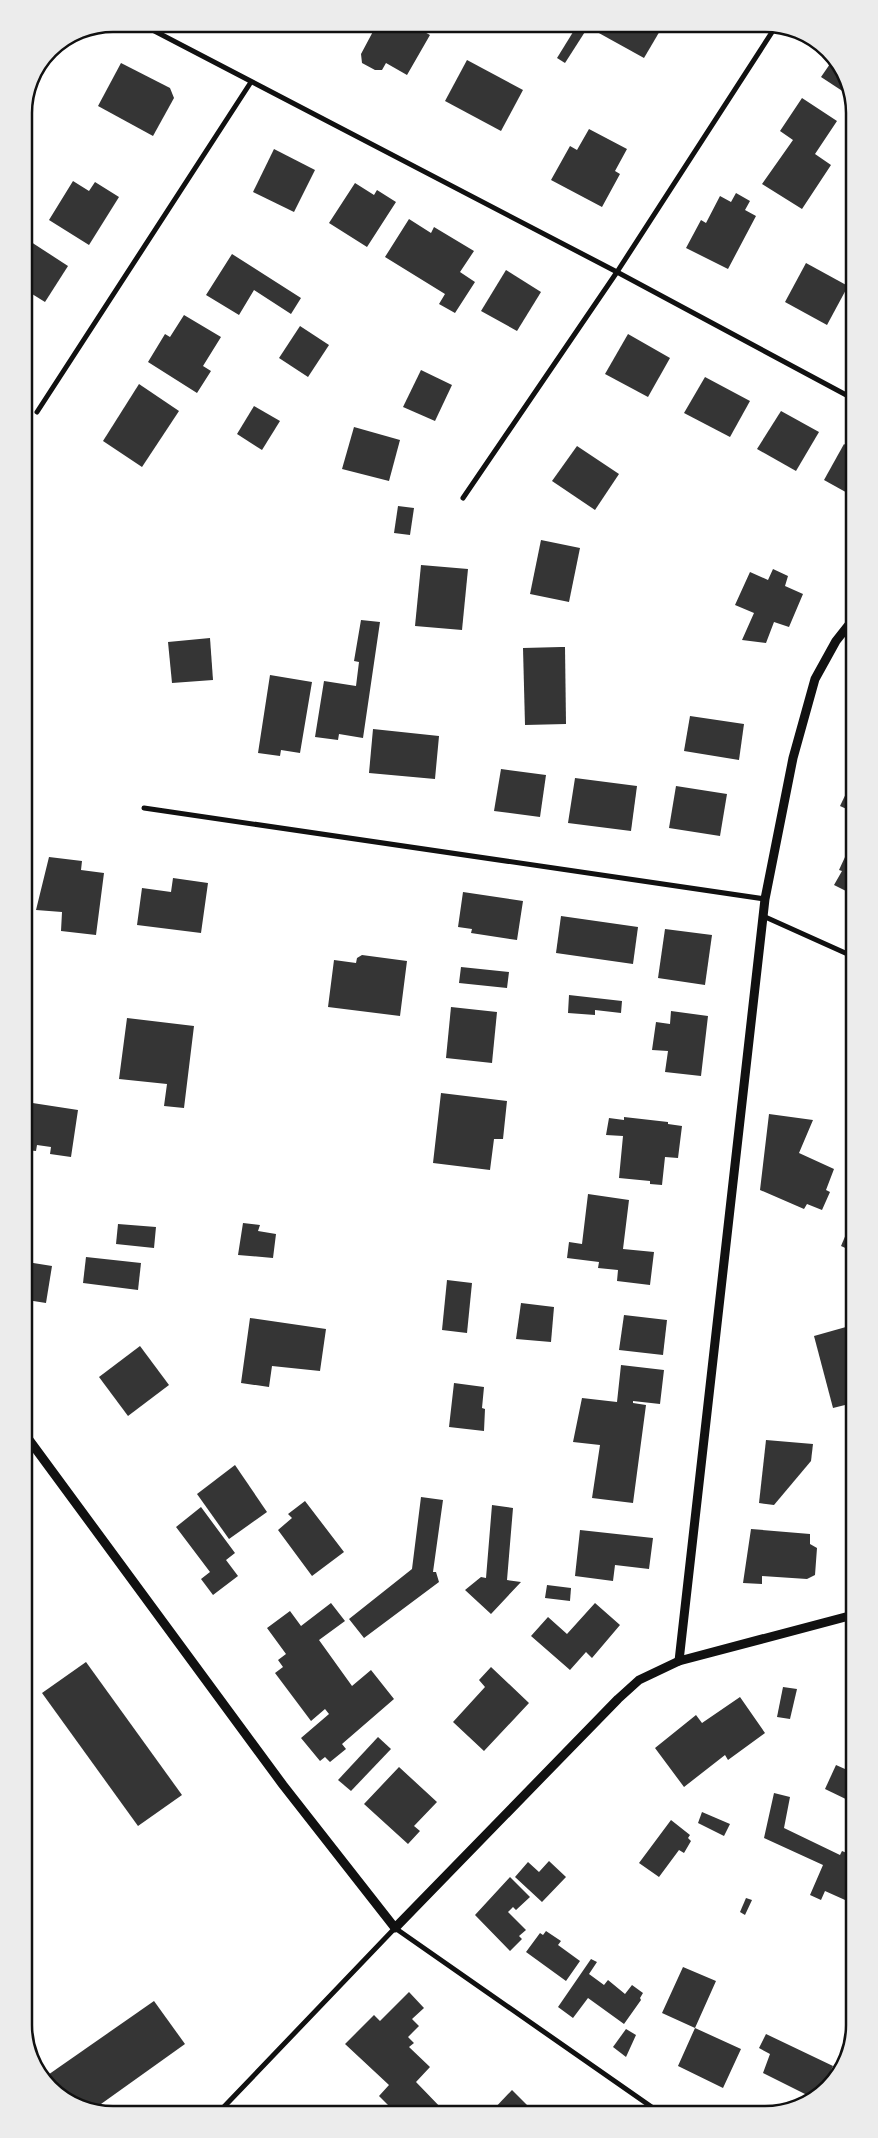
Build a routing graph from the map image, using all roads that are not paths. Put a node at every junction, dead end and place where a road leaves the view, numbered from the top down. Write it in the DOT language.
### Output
graph roads {
  1 [pos="156,32"];
  2 [pos="771,33"];
  3 [pos="251,82"];
  4 [pos="617,272"];
  5 [pos="846,395"];
  6 [pos="37,412"];
  7 [pos="463,498"];
  8 [pos="846,628"];
  9 [pos="144,808"];
  10 [pos="765,900"];
  11 [pos="763,916"];
  12 [pos="846,953"];
  13 [pos="32,1444"];
  14 [pos="846,1617"];
  15 [pos="679,1661"];
  16 [pos="395,1928"];
  17 [pos="225,2105"];
  18 [pos="650,2106"];
  1 -- 3 [label="street"];
  2 -- 4 [label="street"];
  3 -- 4 [label="street"];
  3 -- 6 [label="street"];
  4 -- 5 [label="street"];
  4 -- 7 [label="street"];
  8 -- 10 [label="street"];
  9 -- 10 [label="street"];
  10 -- 11 [label="street"];
  11 -- 12 [label="street"];
  11 -- 15 [label="street"];
  13 -- 16 [label="street"];
  14 -- 15 [label="street"];
  15 -- 16 [label="street"];
  16 -- 17 [label="street"];
  16 -- 18 [label="street"];
}
